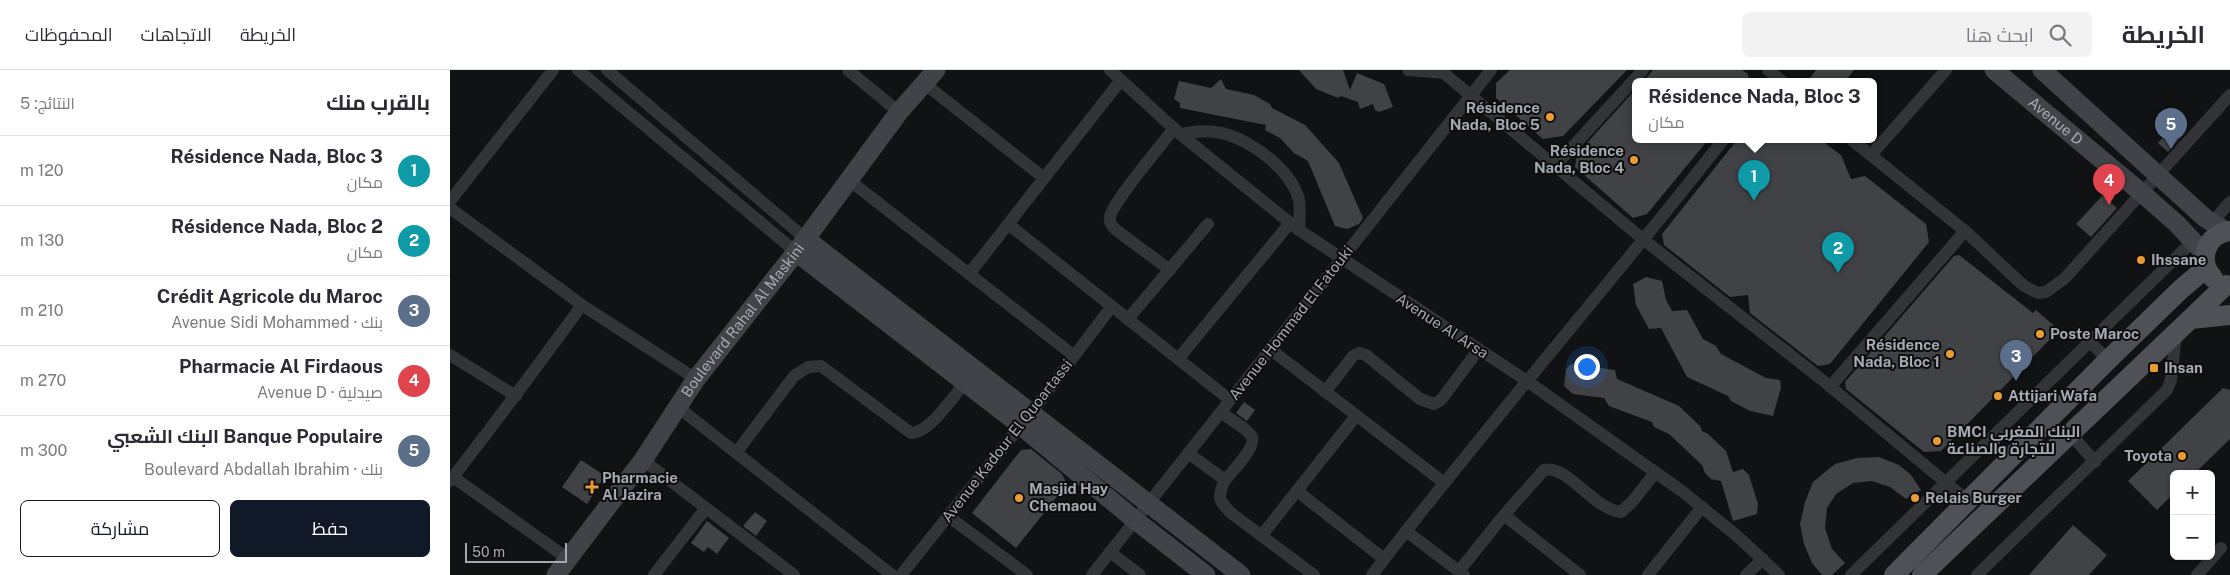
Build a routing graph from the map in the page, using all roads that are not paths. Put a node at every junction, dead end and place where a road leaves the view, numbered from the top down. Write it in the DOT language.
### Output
graph roads {
  1 [pos="554,70"];
  2 [pos="578,70"];
  3 [pos="607,70"];
  4 [pos="848,70"];
  5 [pos="1110,70"];
  6 [pos="1408,70"];
  7 [pos="1491,70"];
  8 [pos="1946,70"];
  9 [pos="1994,70"];
  10 [pos="2042,70"];
  11 [pos="1443,72"];
  12 [pos="930,77"];
  13 [pos="1121,80"];
  14 [pos="1632,82"];
  15 [pos="2230,95"];
  16 [pos="1471,96"];
  17 [pos="899,112"];
  18 [pos="1178,131"];
  19 [pos="1721,143"];
  20 [pos="1856,143"];
  21 [pos="1871,156"];
  22 [pos="1555,166"];
  23 [pos="2158,174"];
  24 [pos="1044,178"];
  25 [pos="850,180"];
  26 [pos="2143,194"];
  27 [pos="450,201"];
  28 [pos="2230,202"];
  29 [pos="450,208"];
  30 [pos="1008,224"];
  31 [pos="1208,224"];
  32 [pos="1294,227"];
  33 [pos="2223,228"];
  34 [pos="1964,231"];
  35 [pos="1644,240"];
  36 [pos="801,246"];
  37 [pos="2201,254"];
  38 [pos="1341,260"];
  39 [pos="1170,270"];
  40 [pos="969,274"];
  41 [pos="2228,285"];
  42 [pos="582,305"];
  43 [pos="1112,306"];
  44 [pos="2230,314"];
  45 [pos="1128,319"];
  46 [pos="2192,319"];
  47 [pos="2176,334"];
  48 [pos="2090,342"];
  49 [pos="1479,349"];
  50 [pos="1270,350"];
  51 [pos="450,355"];
  52 [pos="1073,355"];
  53 [pos="1178,359"];
  54 [pos="2108,360"];
  55 [pos="970,377"];
  56 [pos="696,380"];
  57 [pos="1527,381"];
  58 [pos="1830,387"];
  59 [pos="1325,392"];
  60 [pos="516,396"];
  61 [pos="1230,400"];
  62 [pos="679,408"];
  63 [pos="1221,412"];
  64 [pos="1356,416"];
  65 [pos="1025,419"];
  66 [pos="2070,432"];
  67 [pos="736,453"];
  68 [pos="1188,453"];
  69 [pos="643,460"];
  70 [pos="2095,462"];
  71 [pos="1655,473"];
  72 [pos="451,479"];
  73 [pos="1225,480"];
  74 [pos="1443,482"];
  75 [pos="1946,482"];
  76 [pos="1297,491"];
  77 [pos="1968,501"];
  78 [pos="1148,504"];
  79 [pos="1702,507"];
  80 [pos="706,508"];
  81 [pos="1504,515"];
  82 [pos="948,516"];
  83 [pos="1135,520"];
  84 [pos="1406,530"];
  85 [pos="1262,535"];
  86 [pos="2221,548"];
  87 [pos="1110,552"];
  88 [pos="567,558"];
  89 [pos="1384,559"];
  90 [pos="1763,559"];
  91 [pos="1461,573"];
  92 [pos="556,575"];
  93 [pos="654,575"];
  94 [pos="794,575"];
  95 [pos="892,575"];
  96 [pos="901,575"];
  97 [pos="1028,575"];
  98 [pos="1092,575"];
  99 [pos="1140,575"];
  100 [pos="1206,575"];
  101 [pos="1241,575"];
  102 [pos="1314,575"];
  103 [pos="1372,575"];
  104 [pos="1580,575"];
  105 [pos="1648,575"];
  106 [pos="1746,575"];
  107 [pos="1779,575"];
  108 [pos="1851,575"];
  109 [pos="1894,575"];
  110 [pos="1922,575"];
  111 [pos="1977,575"];
  112 [pos="2197,575"];
  1 -- 27 [label="street"];
  2 -- 36 [label="street"];
  3 -- 36 [label="street"];
  4 -- 17 [label="street"];
  5 -- 13 [label="street, Avenue Al Arsa"];
  6 -- 11 [label="street"];
  7 -- 16 [label="street, Avenue Hommad El Fatouki"];
  8 -- 21 [label="street"];
  9 -- 26 [label="street, Avenue D"];
  10 -- 23 [label="street, Avenue D"];
  11 -- 16 [label="street"];
  12 -- 17 [label="street, Boulevard Rahal Al Maskini"];
  12 -- 24 [label="street"];
  13 -- 18 [label="street, Avenue Al Arsa"];
  13 -- 24 [label="street"];
  14 -- 22 [label="street"];
  15 -- 23 [label="street"];
  16 -- 22 [label="street"];
  16 -- 38 [label="street, Avenue Hommad El Fatouki"];
  17 -- 25 [label="street, Boulevard Rahal Al Maskini"];
  18 -- 32 [label="street, Avenue Al Arsa"];
  18 -- 32 [label="street"];
  18 -- 39 [label="street"];
  19 -- 35 [label="street"];
  20 -- 21 [label="street"];
  21 -- 34 [label="street"];
  22 -- 35 [label="street"];
  23 -- 26 [label="street"];
  23 -- 33 [label="street, Avenue D"];
  24 -- 30 [label="street"];
  25 -- 36 [label="street, Boulevard Rahal Al Maskini"];
  25 -- 40 [label="street"];
  26 -- 34 [label="street"];
  26 -- 37 [label="street, Avenue D"];
  28 -- 33 [label="street"];
  29 -- 42 [label="street"];
  30 -- 40 [label="street"];
  30 -- 43 [label="street"];
  31 -- 39 [label="street"];
  32 -- 38 [label="street, Avenue Al Arsa"];
  32 -- 53 [label="street"];
  33 -- 37 [label="main road"];
  34 -- 58 [label="street"];
  35 -- 57 [label="street"];
  35 -- 58 [label="street"];
  36 -- 55 [label="street"];
  36 -- 56 [label="street, Boulevard Rahal Al Maskini"];
  37 -- 41 [label="main road"];
  37 -- 48 [label="street"];
  37 -- 54 [label="main road"];
  38 -- 49 [label="street, Avenue Al Arsa"];
  38 -- 50 [label="street, Avenue Hommad El Fatouki"];
  39 -- 45 [label="street"];
  40 -- 52 [label="street"];
  41 -- 46 [label="main road"];
  42 -- 56 [label="street"];
  42 -- 60 [label="street"];
  43 -- 45 [label="street"];
  43 -- 52 [label="street, Avenue Kadour El Quoartassi"];
  44 -- 46 [label="main road"];
  45 -- 53 [label="street"];
  46 -- 47 [label="main road"];
  47 -- 66 [label="main road"];
  47 -- 70 [label="street"];
  48 -- 54 [label="street"];
  48 -- 75 [label="street"];
  49 -- 57 [label="street, Avenue Al Arsa"];
  49 -- 59 [label="street"];
  50 -- 59 [label="street"];
  50 -- 61 [label="street, Avenue Hommad El Fatouki"];
  51 -- 60 [label="street"];
  52 -- 65 [label="street, Avenue Kadour El Quoartassi"];
  53 -- 61 [label="street"];
  54 -- 77 [label="main road"];
  55 -- 65 [label="street"];
  55 -- 67 [label="street"];
  56 -- 62 [label="street, Boulevard Rahal Al Maskini"];
  57 -- 71 [label="street, Avenue Al Arsa"];
  57 -- 74 [label="street"];
  58 -- 75 [label="street"];
  59 -- 64 [label="street"];
  60 -- 72 [label="street"];
  61 -- 63 [label="street, Avenue Hommad El Fatouki"];
  62 -- 67 [label="street"];
  62 -- 69 [label="street, Boulevard Rahal Al Maskini"];
  63 -- 68 [label="street, Avenue Hommad El Fatouki"];
  63 -- 73 [label="street"];
  64 -- 74 [label="street"];
  64 -- 76 [label="street"];
  65 -- 78 [label="street"];
  65 -- 82 [label="street, Avenue Kadour El Quoartassi"];
  65 -- 83 [label="street"];
  66 -- 70 [label="street"];
  66 -- 110 [label="main road"];
  67 -- 95 [label="street"];
  68 -- 73 [label="street"];
  68 -- 78 [label="street, Avenue Hommad El Fatouki"];
  69 -- 80 [label="street"];
  69 -- 88 [label="street, Boulevard Rahal Al Maskini"];
  70 -- 111 [label="street"];
  71 -- 79 [label="street, Avenue Al Arsa"];
  71 -- 81 [label="street"];
  72 -- 88 [label="street"];
  73 -- 85 [label="street"];
  74 -- 84 [label="street"];
  75 -- 77 [label="street"];
  75 -- 108 [label="street"];
  76 -- 85 [label="street"];
  76 -- 89 [label="street"];
  77 -- 109 [label="main road"];
  78 -- 83 [label="street, Avenue Hommad El Fatouki"];
  78 -- 101 [label="street"];
  79 -- 90 [label="street, Avenue Al Arsa"];
  79 -- 105 [label="street"];
  80 -- 93 [label="street"];
  80 -- 94 [label="street"];
  81 -- 91 [label="street"];
  81 -- 104 [label="street"];
  82 -- 96 [label="street, Avenue Kadour El Quoartassi"];
  82 -- 97 [label="street"];
  83 -- 87 [label="street, Avenue Hommad El Fatouki"];
  83 -- 100 [label="street"];
  84 -- 89 [label="street"];
  84 -- 91 [label="street"];
  85 -- 102 [label="street"];
  86 -- 112 [label="street"];
  87 -- 98 [label="street, Avenue Hommad El Fatouki"];
  87 -- 99 [label="street"];
  88 -- 92 [label="street, Boulevard Rahal Al Maskini"];
  89 -- 103 [label="street"];
  90 -- 106 [label="street"];
  90 -- 107 [label="street, Avenue Al Arsa"];
}
